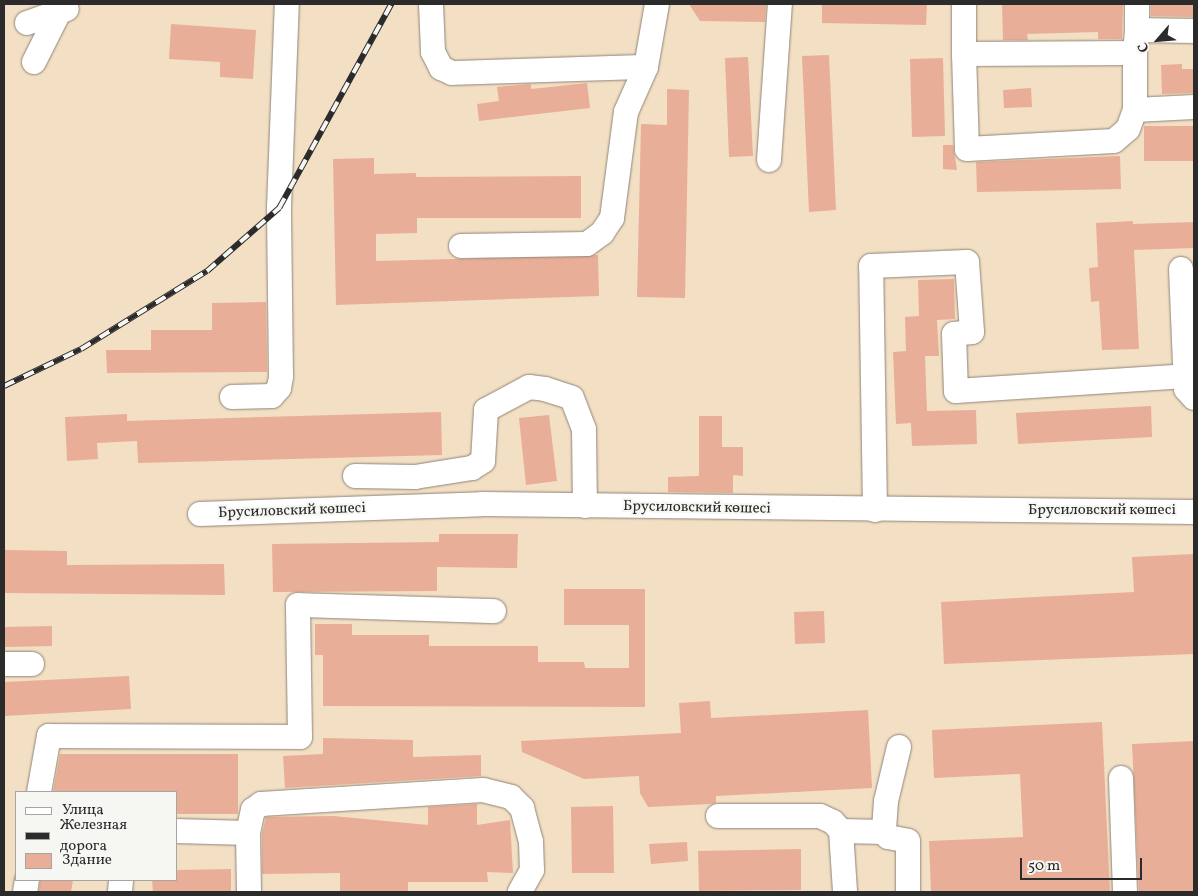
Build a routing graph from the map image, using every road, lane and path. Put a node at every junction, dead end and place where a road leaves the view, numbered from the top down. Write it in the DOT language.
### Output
graph roads {
  1 [pos="287,4"];
  2 [pos="431,4"];
  3 [pos="657,4"];
  4 [pos="780,4"];
  5 [pos="964,4"];
  6 [pos="1137,4"];
  7 [pos="66,7"];
  8 [pos="27,23"];
  9 [pos="1194,31"];
  10 [pos="1136,41"];
  11 [pos="964,54"];
  12 [pos="34,62"];
  13 [pos="646,67"];
  14 [pos="1194,107"];
  15 [pos="1135,110"];
  16 [pos="770,160"];
  17 [pos="461,246"];
  18 [pos="1181,269"];
  19 [pos="1190,387"];
  20 [pos="232,397"];
  21 [pos="355,476"];
  22 [pos="585,506"];
  23 [pos="876,510"];
  24 [pos="1194,512"];
  25 [pos="200,514"];
  26 [pos="494,611"];
  27 [pos="4,664"];
  28 [pos="32,664"];
  29 [pos="899,747"];
  30 [pos="1121,778"];
  31 [pos="39,791"];
  32 [pos="718,816"];
  33 [pos="178,831"];
  34 [pos="841,831"];
  35 [pos="884,832"];
  36 [pos="248,833"];
  37 [pos="249,892"];
  38 [pos="520,892"];
  39 [pos="845,892"];
  40 [pos="908,892"];
  41 [pos="1125,892"];
  1 -- 20 [label="street"];
  2 -- 13 [label="street"];
  3 -- 13 [label="street"];
  4 -- 16 [label="street"];
  5 -- 11 [label="street"];
  6 -- 10 [label="street"];
  7 -- 8 [label="street"];
  7 -- 12 [label="street"];
  9 -- 10 [label="street"];
  10 -- 11 [label="street"];
  10 -- 15 [label="street"];
  11 -- 15 [label="street"];
  13 -- 17 [label="street"];
  14 -- 15 [label="street"];
  18 -- 19 [label="street"];
  19 -- 23 [label="street"];
  21 -- 22 [label="street"];
  22 -- 23 [label="street, Брусиловский көшесі"];
  22 -- 25 [label="street, Брусиловский көшесі"];
  23 -- 24 [label="street, Брусиловский көшесі"];
  26 -- 31 [label="street"];
  27 -- 28 [label="street"];
  29 -- 35 [label="street"];
  30 -- 41 [label="street"];
  32 -- 34 [label="street"];
  33 -- 36 [label="street"];
  34 -- 35 [label="street"];
  34 -- 39 [label="street"];
  35 -- 40 [label="street"];
  36 -- 37 [label="street"];
  36 -- 38 [label="street"];
}
